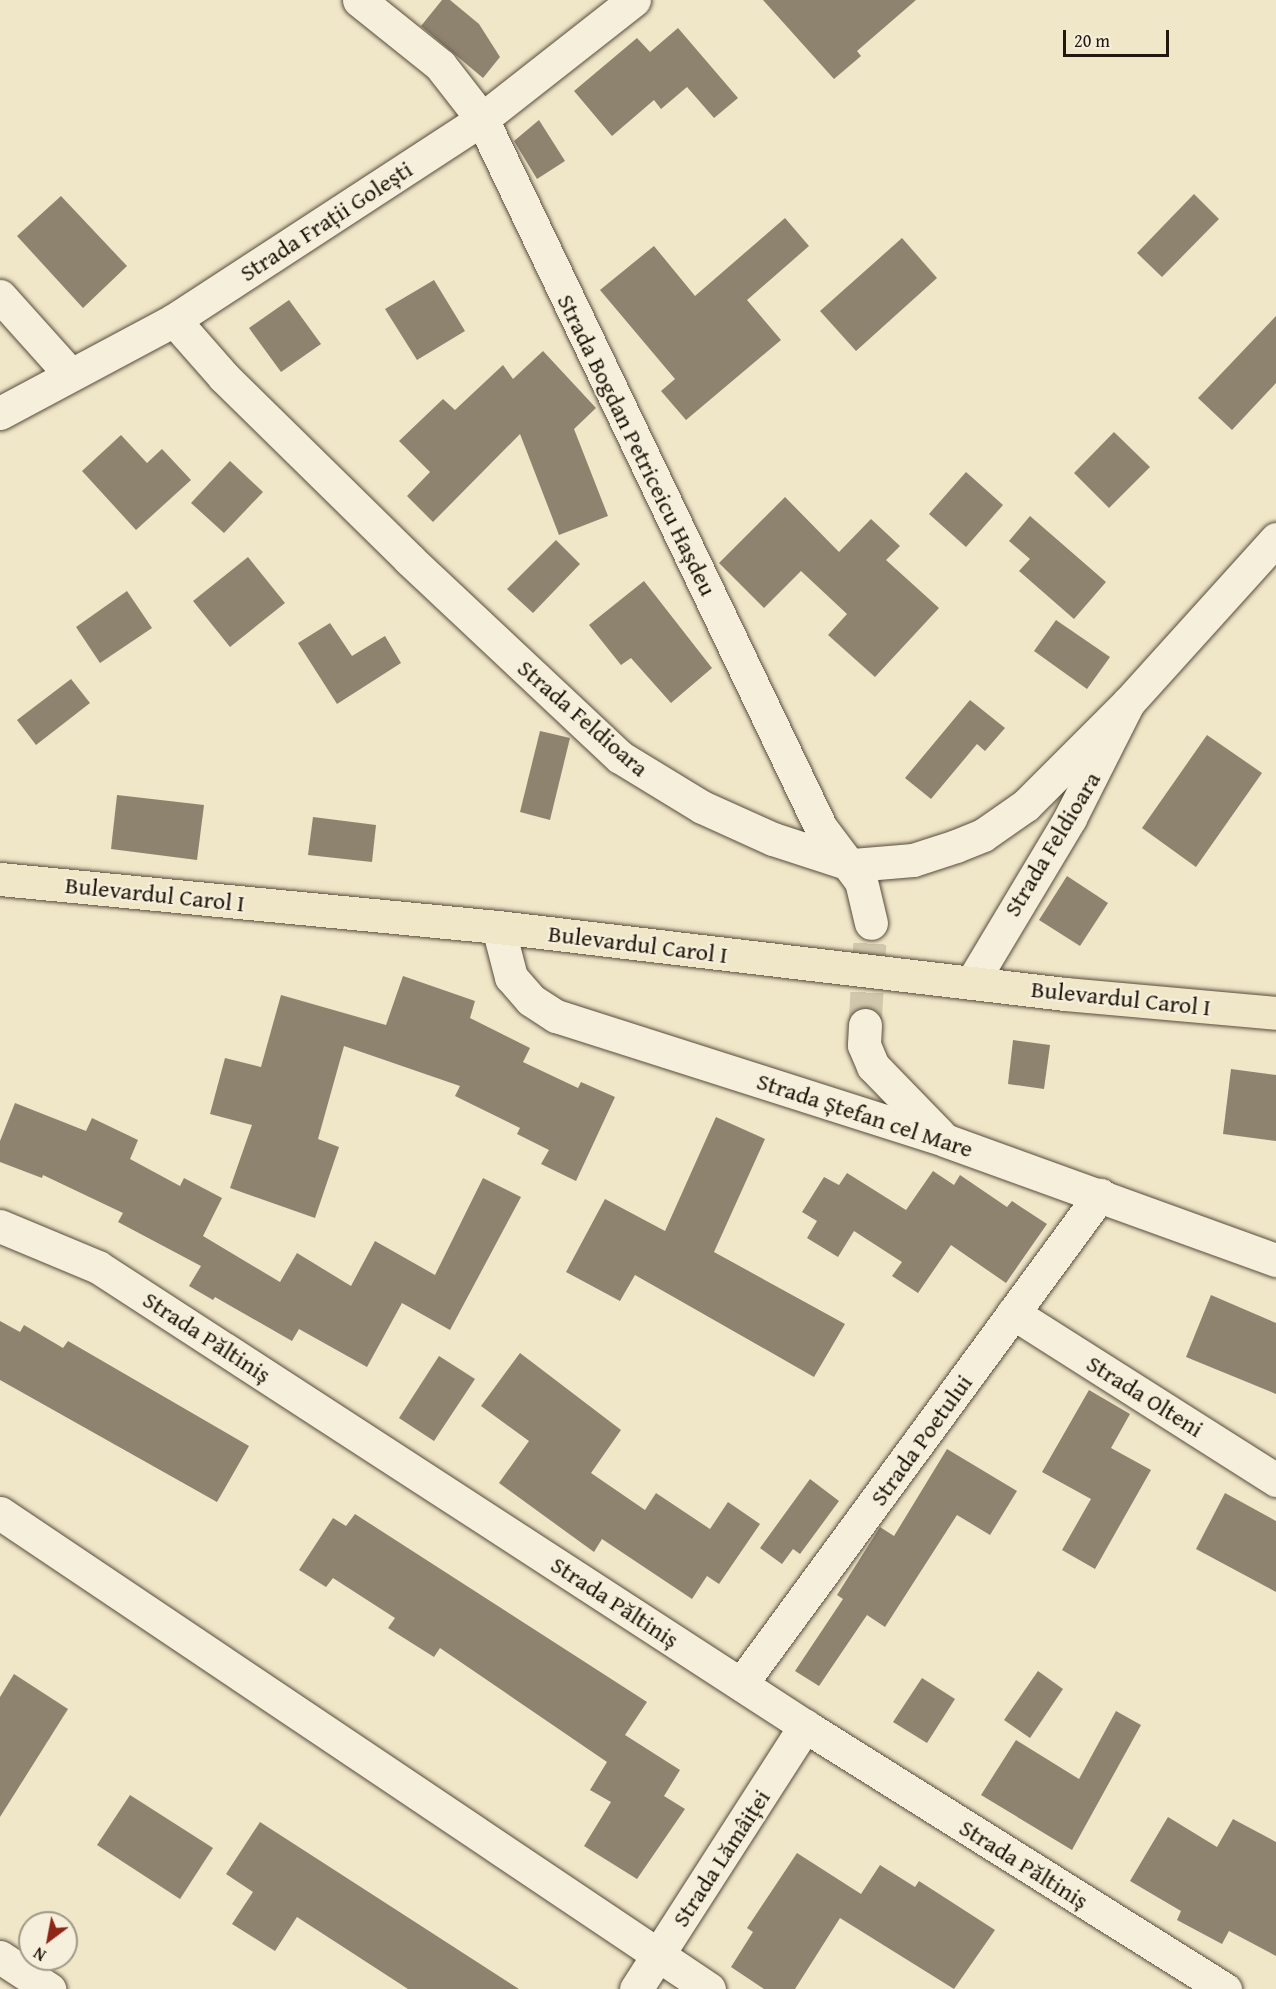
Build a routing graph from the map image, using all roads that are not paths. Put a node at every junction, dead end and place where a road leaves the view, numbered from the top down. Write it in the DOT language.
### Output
graph roads {
  1 [pos="359,0"];
  2 [pos="634,0"];
  3 [pos="482,119"];
  4 [pos="0,296"];
  5 [pos="174,320"];
  6 [pos="69,373"];
  7 [pos="0,413"];
  8 [pos="1276,539"];
  9 [pos="1128,703"];
  10 [pos="853,865"];
  11 [pos="0,879"];
  12 [pos="871,923"];
  13 [pos="498,927"];
  14 [pos="972,982"];
  15 [pos="1276,1013"];
  16 [pos="865,1025"];
  17 [pos="947,1141"];
  18 [pos="1100,1195"];
  19 [pos="0,1226"];
  20 [pos="1276,1260"];
  21 [pos="1013,1313"];
  22 [pos="1276,1480"];
  23 [pos="0,1513"];
  24 [pos="741,1684"];
  25 [pos="805,1726"];
  26 [pos="659,1954"];
  27 [pos="0,1957"];
  28 [pos="49,1989"];
  29 [pos="636,1989"];
  30 [pos="709,1989"];
  31 [pos="1225,1989"];
  1 -- 3 [label="street, Strada Bogdan Petriceicu Hașdeu"];
  2 -- 3 [label="street, Strada Frații Golești"];
  3 -- 5 [label="street, Strada Frații Golești"];
  3 -- 10 [label="street, Strada Bogdan Petriceicu Hașdeu"];
  4 -- 6 [label="street"];
  5 -- 6 [label="street, Strada Frații Golești"];
  5 -- 10 [label="street, Strada Feldioara"];
  6 -- 7 [label="street, Strada Frații Golești"];
  8 -- 9 [label="street, Strada Feldioara"];
  9 -- 10 [label="street, Strada Feldioara"];
  9 -- 14 [label="street, Strada Feldioara"];
  10 -- 12 [label="street, Strada Bogdan Petriceicu Hașdeu"];
  11 -- 13 [label="main road, Bulevardul Carol I"];
  13 -- 14 [label="main road, Bulevardul Carol I"];
  13 -- 17 [label="street, Strada Ștefan cel Mare"];
  14 -- 15 [label="main road, Bulevardul Carol I"];
  16 -- 17 [label="street"];
  17 -- 18 [label="street, Strada Ștefan cel Mare"];
  18 -- 20 [label="street, Strada Ștefan cel Mare"];
  18 -- 21 [label="street, Strada Poetului"];
  19 -- 24 [label="street, Strada Păltiniș"];
  21 -- 22 [label="street, Strada Olteni"];
  21 -- 24 [label="street, Strada Poetului"];
  23 -- 26 [label="street"];
  24 -- 25 [label="street, Strada Păltiniș"];
  25 -- 26 [label="street, Strada Lămâiței"];
  25 -- 31 [label="street, Strada Păltiniș"];
  26 -- 29 [label="street, Strada Lămâiței"];
  26 -- 30 [label="street"];
  27 -- 28 [label="street"];
}
